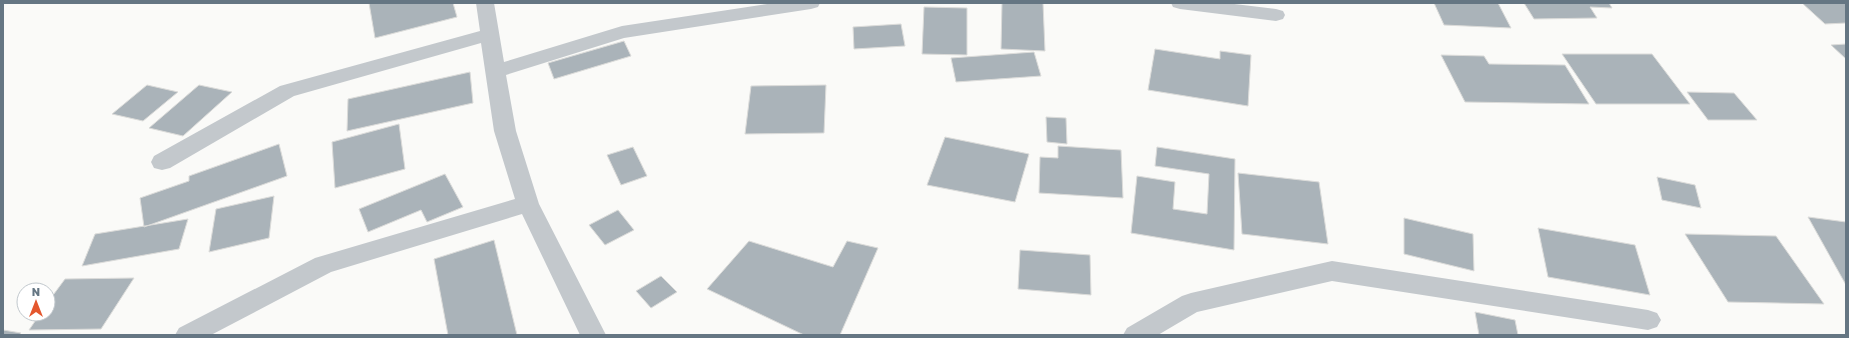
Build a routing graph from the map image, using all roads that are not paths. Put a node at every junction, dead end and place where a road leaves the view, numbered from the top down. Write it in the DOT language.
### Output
graph roads {
  1 [pos="485,3"];
  2 [pos="811,3"];
  3 [pos="1180,3"];
  4 [pos="1276,15"];
  5 [pos="490,34"];
  6 [pos="495,72"];
  7 [pos="162,162"];
  8 [pos="528,204"];
  9 [pos="1648,320"];
  10 [pos="188,335"];
  11 [pos="593,335"];
  12 [pos="1136,335"];
  1 -- 5 [label="street"];
  2 -- 6 [label="street"];
  3 -- 4 [label="street"];
  5 -- 6 [label="street"];
  5 -- 7 [label="street"];
  6 -- 8 [label="street"];
  8 -- 10 [label="street"];
  8 -- 11 [label="street"];
  9 -- 12 [label="street"];
}
